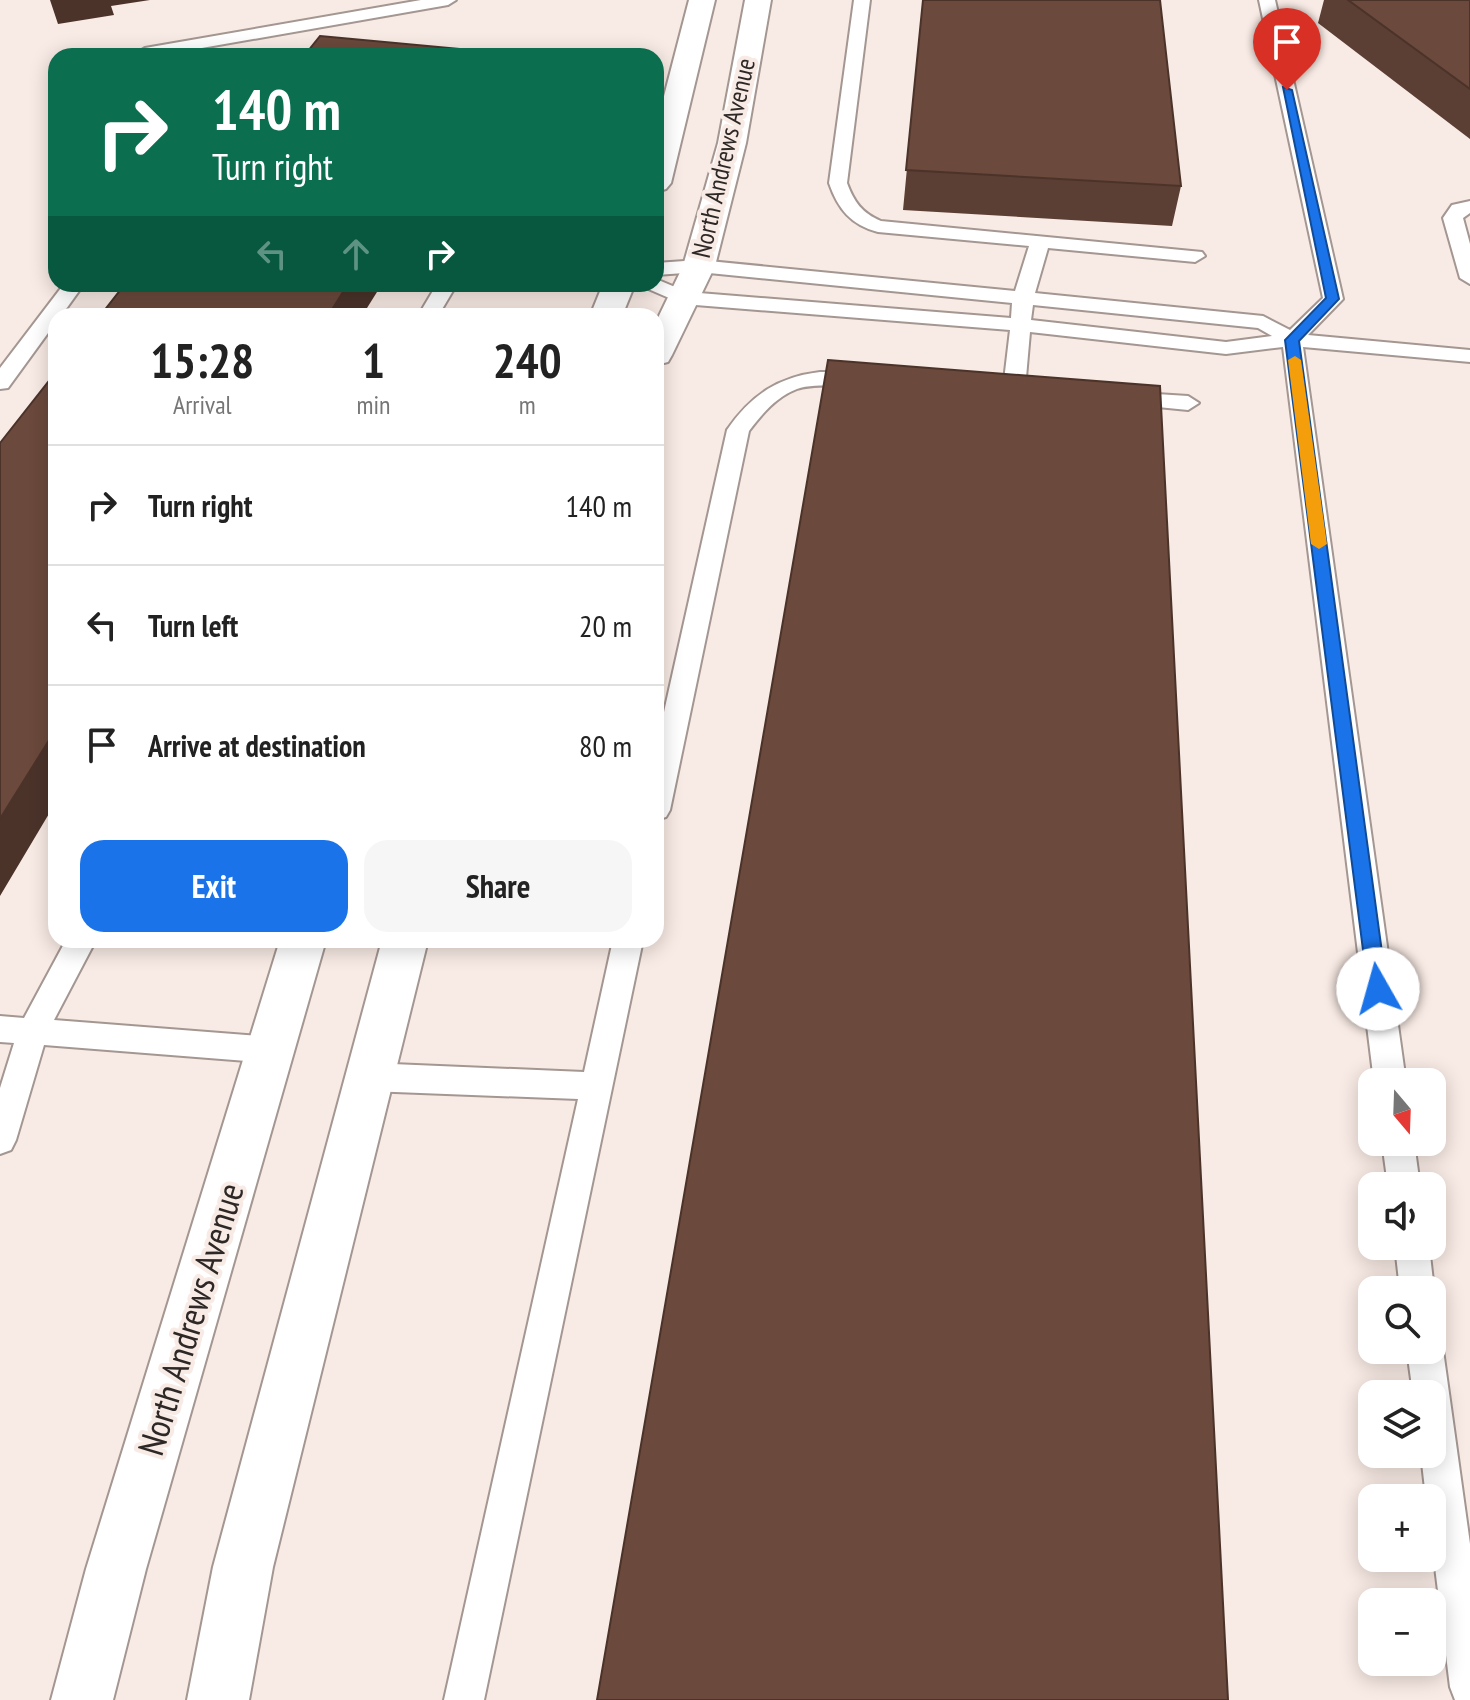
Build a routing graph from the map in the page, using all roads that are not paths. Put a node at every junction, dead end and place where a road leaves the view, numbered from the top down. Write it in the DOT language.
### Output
graph roads {
  1 [pos="448,0"];
  2 [pos="702,0"];
  3 [pos="758,0"];
  4 [pos="862,0"];
  5 [pos="1267,0"];
  6 [pos="218,48"];
  7 [pos="664,151"];
  8 [pos="1470,207"];
  9 [pos="1040,243"];
  10 [pos="1195,256"];
  11 [pos="699,266"];
  12 [pos="664,268"];
  13 [pos="1470,278"];
  14 [pos="664,289"];
  15 [pos="683,298"];
  16 [pos="1023,299"];
  17 [pos="48,319"];
  18 [pos="1020,325"];
  19 [pos="664,338"];
  20 [pos="1292,340"];
  21 [pos="1470,356"];
  22 [pos="890,379"];
  23 [pos="0,383"];
  24 [pos="1014,389"];
  25 [pos="1109,396"];
  26 [pos="1188,403"];
  27 [pos="664,773"];
  28 [pos="77,948"];
  29 [pos="301,948"];
  30 [pos="403,948"];
  31 [pos="626,948"];
  32 [pos="0,1029"];
  33 [pos="33,1031"];
  34 [pos="271,1050"];
  35 [pos="1388,1068"];
  36 [pos="369,1077"];
  37 [pos="597,1086"];
  38 [pos="0,1140"];
  39 [pos="1441,1468"];
  40 [pos="1470,1687"];
  41 [pos="82,1700"];
  42 [pos="218,1700"];
  43 [pos="464,1700"];
  1 -- 6 [label="lane"];
  2 -- 7 [label="street, North Andrews Avenue"];
  3 -- 11 [label="street, North Andrews Avenue"];
  4 -- 9 [label="lane"];
  5 -- 20 [label="lane"];
  8 -- 13 [label="lane"];
  9 -- 10 [label="lane"];
  9 -- 16 [label="lane"];
  11 -- 12 [label="lane"];
  11 -- 15 [label="street, North Andrews Avenue"];
  11 -- 16 [label="lane"];
  14 -- 15 [label="lane"];
  15 -- 18 [label="lane"];
  15 -- 19 [label="street, North Andrews Avenue"];
  16 -- 18 [label="lane"];
  16 -- 20 [label="lane"];
  17 -- 23 [label="lane"];
  18 -- 20 [label="lane"];
  18 -- 24 [label="lane"];
  20 -- 21 [label="lane"];
  20 -- 35 [label="lane"];
  22 -- 27 [label="lane"];
  25 -- 26 [label="lane"];
  28 -- 33 [label="lane"];
  29 -- 34 [label="street, North Andrews Avenue"];
  30 -- 36 [label="street"];
  31 -- 37 [label="lane"];
  32 -- 33 [label="lane"];
  33 -- 34 [label="lane"];
  33 -- 38 [label="lane"];
  34 -- 41 [label="street, North Andrews Avenue"];
  36 -- 37 [label="lane"];
  36 -- 42 [label="street"];
  37 -- 43 [label="lane"];
  39 -- 40 [label="lane"];
}
